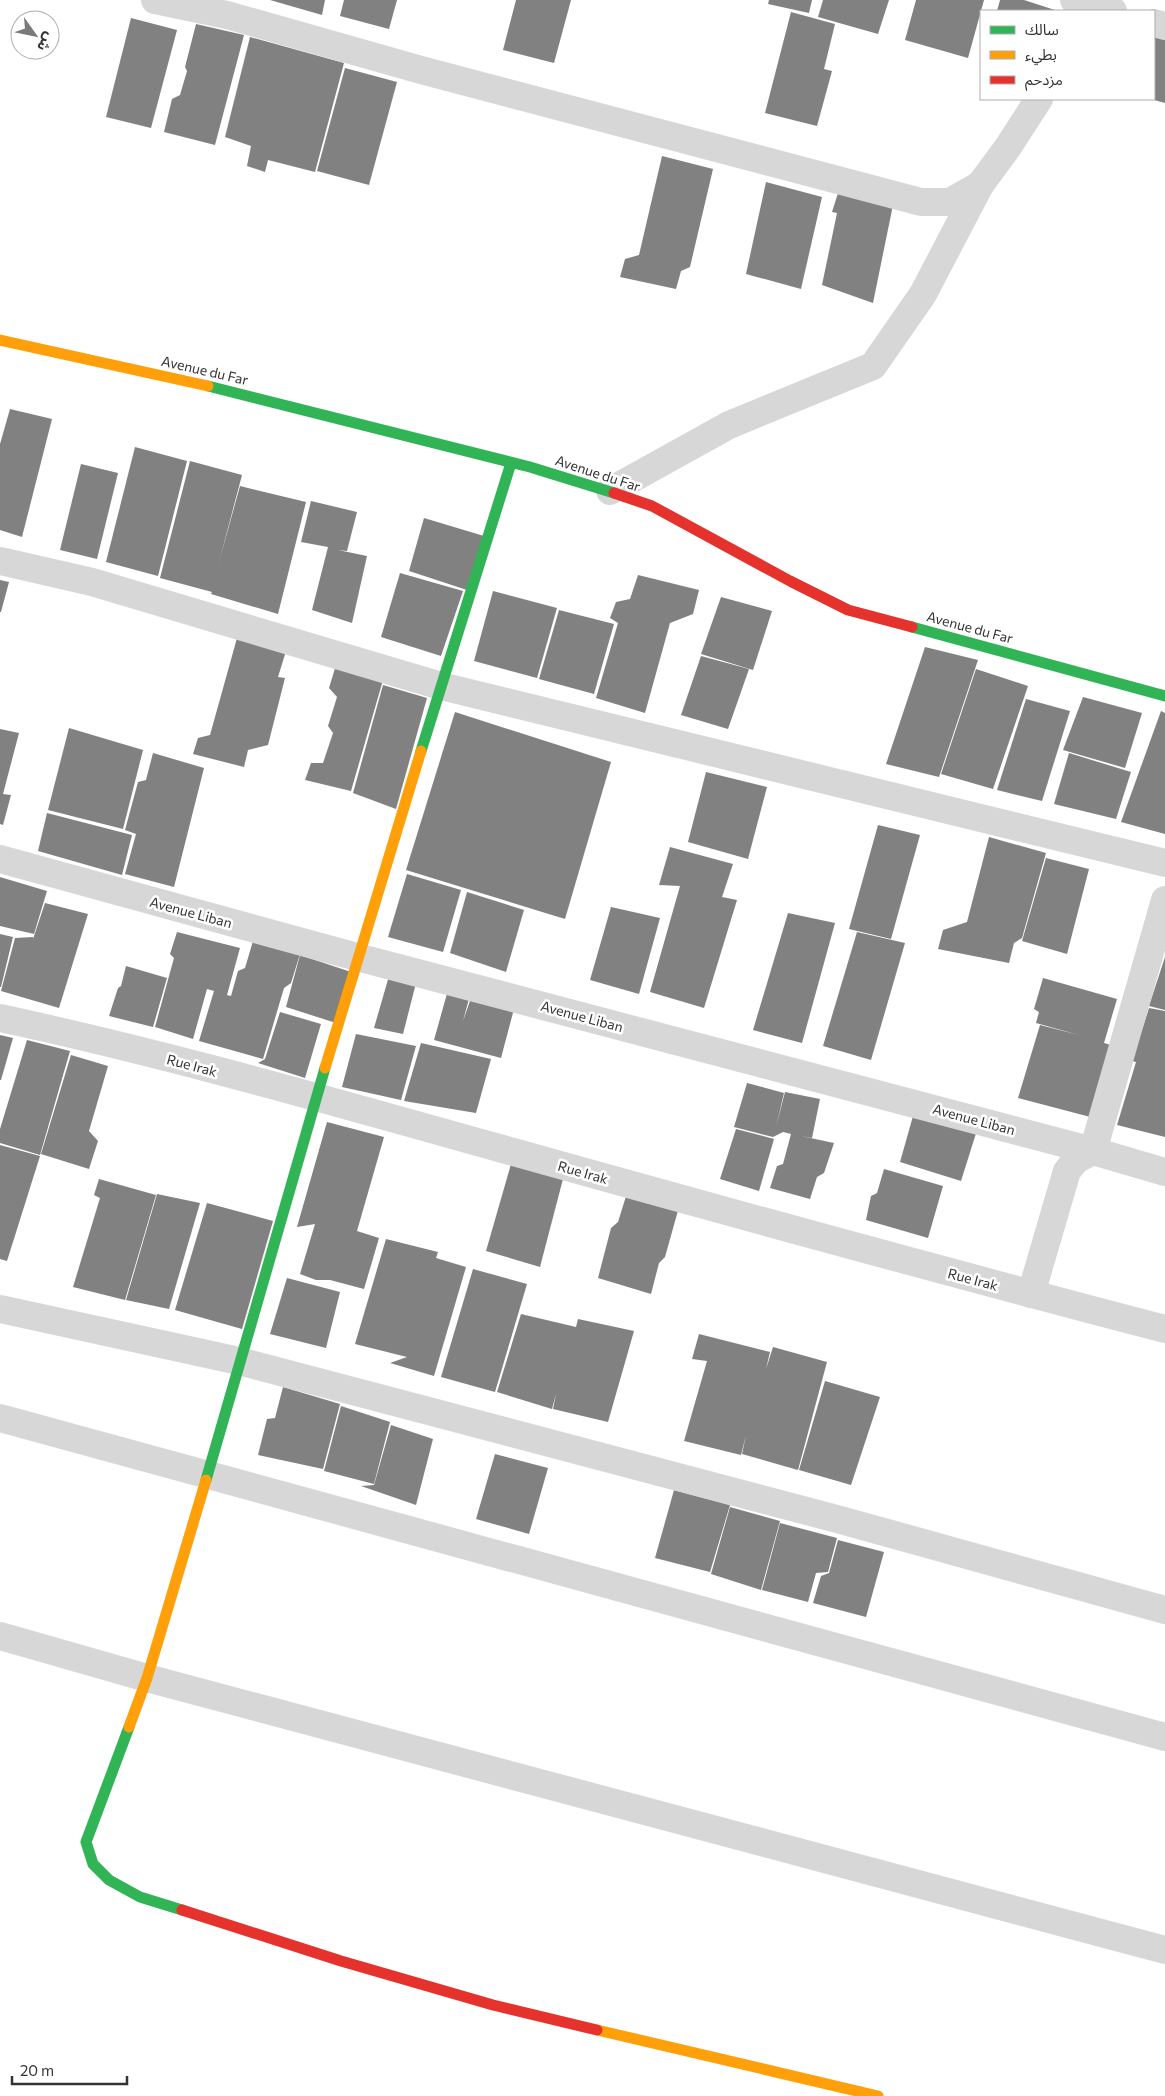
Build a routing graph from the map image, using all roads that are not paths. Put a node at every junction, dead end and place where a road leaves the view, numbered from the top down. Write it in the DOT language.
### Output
graph roads {
  1 [pos="155,0"];
  2 [pos="1075,0"];
  3 [pos="1110,10"];
  4 [pos="1038,100"];
  5 [pos="980,185"];
  6 [pos="0,340"];
  7 [pos="511,463"];
  8 [pos="610,492"];
  9 [pos="0,561"];
  10 [pos="441,686"];
  11 [pos="1165,696"];
  12 [pos="0,859"];
  13 [pos="1165,864"];
  14 [pos="1165,900"];
  15 [pos="357,957"];
  16 [pos="0,1018"];
  17 [pos="316,1097"];
  18 [pos="1093,1151"];
  19 [pos="1165,1172"];
  20 [pos="1031,1294"];
  21 [pos="0,1309"];
  22 [pos="1165,1329"];
  23 [pos="239,1361"];
  24 [pos="0,1418"];
  25 [pos="207,1475"];
  26 [pos="1165,1610"];
  27 [pos="0,1636"];
  28 [pos="147,1678"];
  29 [pos="1165,1737"];
  30 [pos="1165,1950"];
  31 [pos="878,2096"];
  1 -- 5 [label="street"];
  2 -- 3 [label="street"];
  4 -- 5 [label="street"];
  5 -- 8 [label="street"];
  6 -- 7 [label="street, Avenue du Far"];
  7 -- 8 [label="street, Avenue du Far"];
  7 -- 10 [label="street"];
  8 -- 11 [label="street, Avenue du Far"];
  9 -- 10 [label="street"];
  10 -- 13 [label="street"];
  10 -- 15 [label="street"];
  12 -- 15 [label="street, Avenue Liban"];
  14 -- 18 [label="street"];
  15 -- 17 [label="street"];
  15 -- 18 [label="street, Avenue Liban"];
  16 -- 17 [label="street, Rue Irak"];
  17 -- 20 [label="street, Rue Irak"];
  17 -- 23 [label="street"];
  18 -- 19 [label="street, Avenue Liban"];
  18 -- 20 [label="street"];
  20 -- 22 [label="street, Rue Irak"];
  21 -- 23 [label="street"];
  23 -- 25 [label="street"];
  23 -- 26 [label="street"];
  24 -- 25 [label="street"];
  25 -- 28 [label="street"];
  25 -- 29 [label="street"];
  27 -- 28 [label="street"];
  28 -- 30 [label="street"];
  28 -- 31 [label="street"];
}
